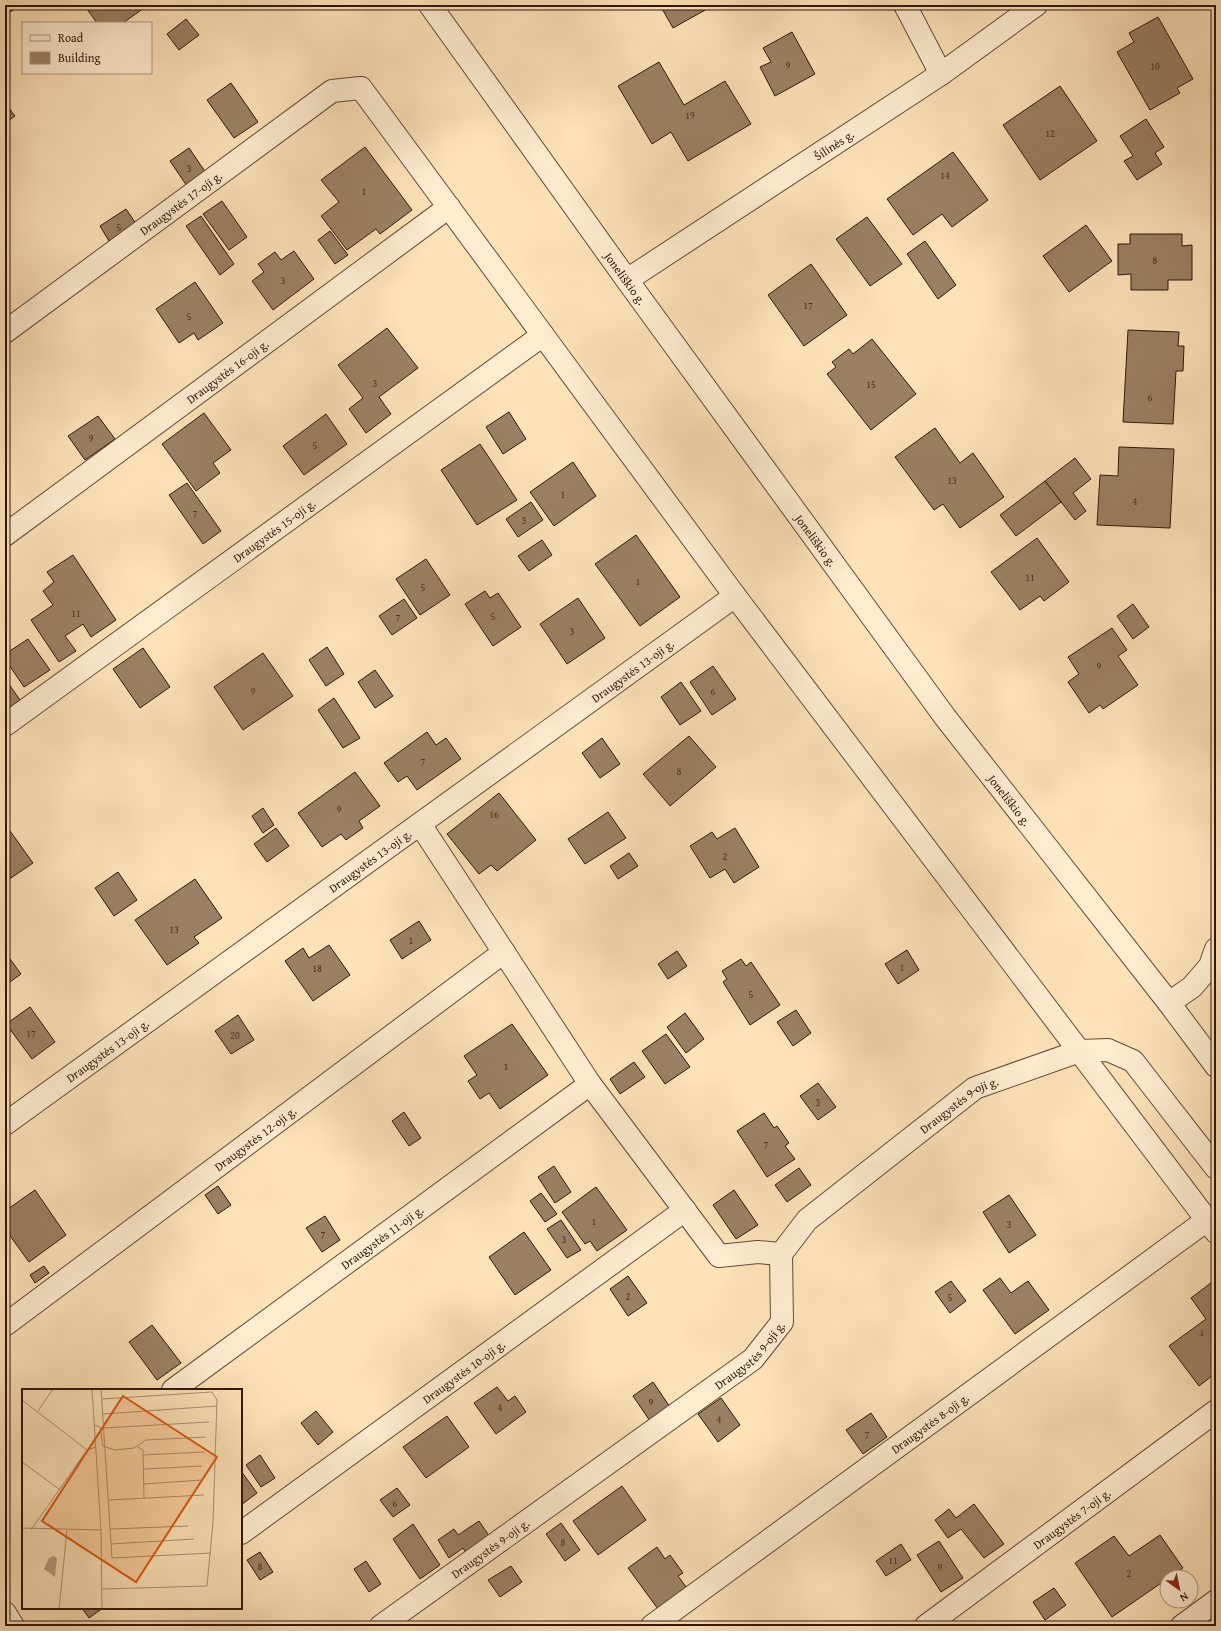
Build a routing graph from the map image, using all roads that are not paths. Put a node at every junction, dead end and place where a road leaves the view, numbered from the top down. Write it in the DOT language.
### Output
graph roads {
  1 [pos="430,5"];
  2 [pos="905,5"];
  3 [pos="1036,5"];
  4 [pos="941,74"];
  5 [pos="449,207"];
  6 [pos="627,280"];
  7 [pos="5,332"];
  8 [pos="543,335"];
  9 [pos="5,534"];
  10 [pos="735,596"];
  11 [pos="5,725"];
  12 [pos="420,824"];
  13 [pos="1216,949"];
  14 [pos="504,952"];
  15 [pos="1169,1003"];
  16 [pos="1080,1051"];
  17 [pos="1216,1066"];
  18 [pos="590,1084"];
  19 [pos="5,1124"];
  20 [pos="1216,1168"];
  21 [pos="686,1210"];
  22 [pos="1213,1223"];
  23 [pos="782,1254"];
  24 [pos="5,1325"];
  25 [pos="173,1389"];
  26 [pos="1216,1411"];
  27 [pos="242,1532"];
  28 [pos="1216,1601"];
  29 [pos="5,1613"];
  30 [pos="13,1626"];
  31 [pos="381,1626"];
  32 [pos="652,1626"];
  33 [pos="926,1626"];
  34 [pos="1182,1626"];
  1 -- 6 [label="street, Joneliškio g."];
  2 -- 4 [label="street"];
  3 -- 4 [label="street, Šilinės g."];
  4 -- 6 [label="street, Šilinės g."];
  5 -- 7 [label="street, Draugystės 17-oji g."];
  5 -- 8 [label="street"];
  5 -- 9 [label="street, Draugystės 16-oji g."];
  6 -- 15 [label="street, Joneliškio g."];
  8 -- 10 [label="street"];
  8 -- 11 [label="street, Draugystės 15-oji g."];
  10 -- 12 [label="street, Draugystės 13-oji g."];
  10 -- 16 [label="street"];
  12 -- 14 [label="street"];
  12 -- 19 [label="street, Draugystės 13-oji g."];
  13 -- 15 [label="street"];
  14 -- 18 [label="street"];
  14 -- 24 [label="street, Draugystės 12-oji g."];
  15 -- 17 [label="street, Joneliškio g."];
  16 -- 20 [label="street, Draugystės 9-oji g."];
  16 -- 22 [label="street"];
  16 -- 23 [label="street, Draugystės 9-oji g."];
  18 -- 21 [label="street"];
  18 -- 25 [label="street, Draugystės 11-oji g."];
  21 -- 23 [label="street"];
  21 -- 27 [label="street, Draugystės 10-oji g."];
  22 -- 32 [label="street, Draugystės 8-oji g."];
  23 -- 31 [label="street, Draugystės 9-oji g."];
  26 -- 33 [label="street, Draugystės 7-oji g."];
  28 -- 34 [label="street"];
  29 -- 30 [label="street"];
}
